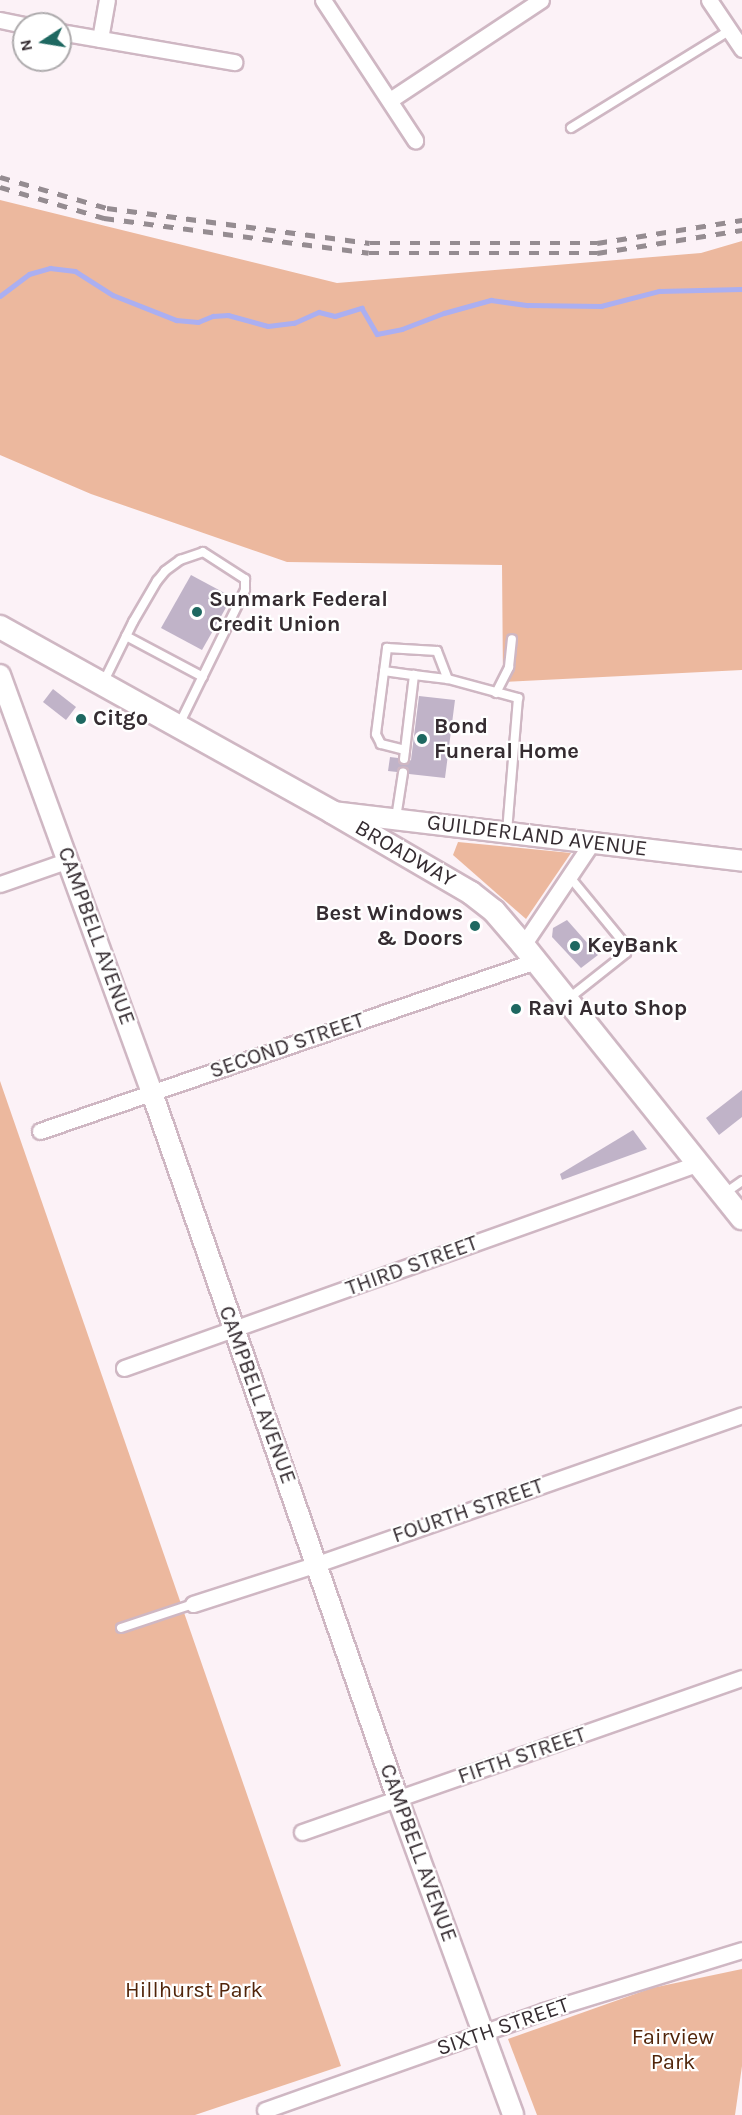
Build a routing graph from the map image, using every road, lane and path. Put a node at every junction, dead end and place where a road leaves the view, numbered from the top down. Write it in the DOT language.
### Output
graph roads {
  1 [pos="106,0"];
  2 [pos="323,0"];
  3 [pos="541,0"];
  4 [pos="709,0"];
  5 [pos="736,26"];
  6 [pos="72,34"];
  7 [pos="100,39"];
  8 [pos="742,49"];
  9 [pos="234,62"];
  10 [pos="390,100"];
  11 [pos="571,128"];
  12 [pos="415,140"];
  13 [pos="0,627"];
  14 [pos="126,636"];
  15 [pos="512,639"];
  16 [pos="384,671"];
  17 [pos="0,675"];
  18 [pos="414,675"];
  19 [pos="203,677"];
  20 [pos="448,679"];
  21 [pos="102,684"];
  22 [pos="496,693"];
  23 [pos="178,726"];
  24 [pos="405,750"];
  25 [pos="404,759"];
  26 [pos="403,773"];
  27 [pos="332,812"];
  28 [pos="396,819"];
  29 [pos="507,832"];
  30 [pos="593,841"];
  31 [pos="69,860"];
  32 [pos="742,861"];
  33 [pos="569,876"];
  34 [pos="0,884"];
  35 [pos="529,953"];
  36 [pos="567,1000"];
  37 [pos="152,1093"];
  38 [pos="40,1131"];
  39 [pos="699,1163"];
  40 [pos="742,1180"];
  41 [pos="723,1194"];
  42 [pos="742,1218"];
  43 [pos="233,1329"];
  44 [pos="124,1368"];
  45 [pos="742,1414"];
  46 [pos="317,1564"];
  47 [pos="193,1604"];
  48 [pos="121,1628"];
  49 [pos="742,1678"];
  50 [pos="398,1800"];
  51 [pos="302,1832"];
  52 [pos="742,1950"];
  53 [pos="485,2033"];
  54 [pos="285,2109"];
  55 [pos="265,2110"];
  56 [pos="513,2115"];
  1 -- 7 [label="street"];
  2 -- 10 [label="street"];
  3 -- 10 [label="street"];
  4 -- 5 [label="street"];
  5 -- 8 [label="street"];
  5 -- 11 [label="lane"];
  6 -- 7 [label="street"];
  7 -- 9 [label="street"];
  10 -- 12 [label="street"];
  13 -- 21 [label="main road, BROADWAY"];
  14 -- 19 [label="lane"];
  14 -- 19 [label="lane"];
  14 -- 21 [label="lane"];
  15 -- 22 [label="lane"];
  16 -- 18 [label="lane"];
  16 -- 20 [label="lane"];
  16 -- 24 [label="lane"];
  17 -- 31 [label="street, CAMPBELL AVENUE"];
  18 -- 20 [label="lane"];
  18 -- 24 [label="lane"];
  19 -- 23 [label="lane"];
  20 -- 22 [label="lane"];
  21 -- 23 [label="main road, BROADWAY"];
  22 -- 29 [label="lane"];
  23 -- 27 [label="main road, BROADWAY"];
  24 -- 25 [label="lane"];
  26 -- 28 [label="lane"];
  27 -- 28 [label="street, GUILDERLAND AVENUE"];
  27 -- 35 [label="main road, BROADWAY"];
  28 -- 29 [label="street, GUILDERLAND AVENUE"];
  29 -- 30 [label="street, GUILDERLAND AVENUE"];
  30 -- 32 [label="street, GUILDERLAND AVENUE"];
  30 -- 33 [label="street"];
  31 -- 34 [label="street"];
  31 -- 37 [label="street, CAMPBELL AVENUE"];
  33 -- 35 [label="street"];
  33 -- 36 [label="lane"];
  35 -- 36 [label="main road, BROADWAY"];
  35 -- 37 [label="street, SECOND STREET"];
  36 -- 39 [label="main road, BROADWAY"];
  37 -- 38 [label="street, SECOND STREET"];
  37 -- 43 [label="street, CAMPBELL AVENUE"];
  39 -- 41 [label="main road, BROADWAY"];
  39 -- 43 [label="street, THIRD STREET"];
  40 -- 41 [label="lane"];
  41 -- 42 [label="main road, BROADWAY"];
  43 -- 44 [label="street, THIRD STREET"];
  43 -- 46 [label="street, CAMPBELL AVENUE"];
  45 -- 46 [label="street, FOURTH STREET"];
  46 -- 47 [label="street, FOURTH STREET"];
  46 -- 50 [label="street, CAMPBELL AVENUE"];
  47 -- 48 [label="lane"];
  49 -- 50 [label="street, FIFTH STREET"];
  50 -- 51 [label="street, FIFTH STREET"];
  50 -- 53 [label="street, CAMPBELL AVENUE"];
  52 -- 53 [label="street, SIXTH STREET"];
  53 -- 54 [label="street, SIXTH STREET"];
  53 -- 56 [label="street, CAMPBELL AVENUE"];
  54 -- 55 [label="street, SIXTH STREET"];
}
